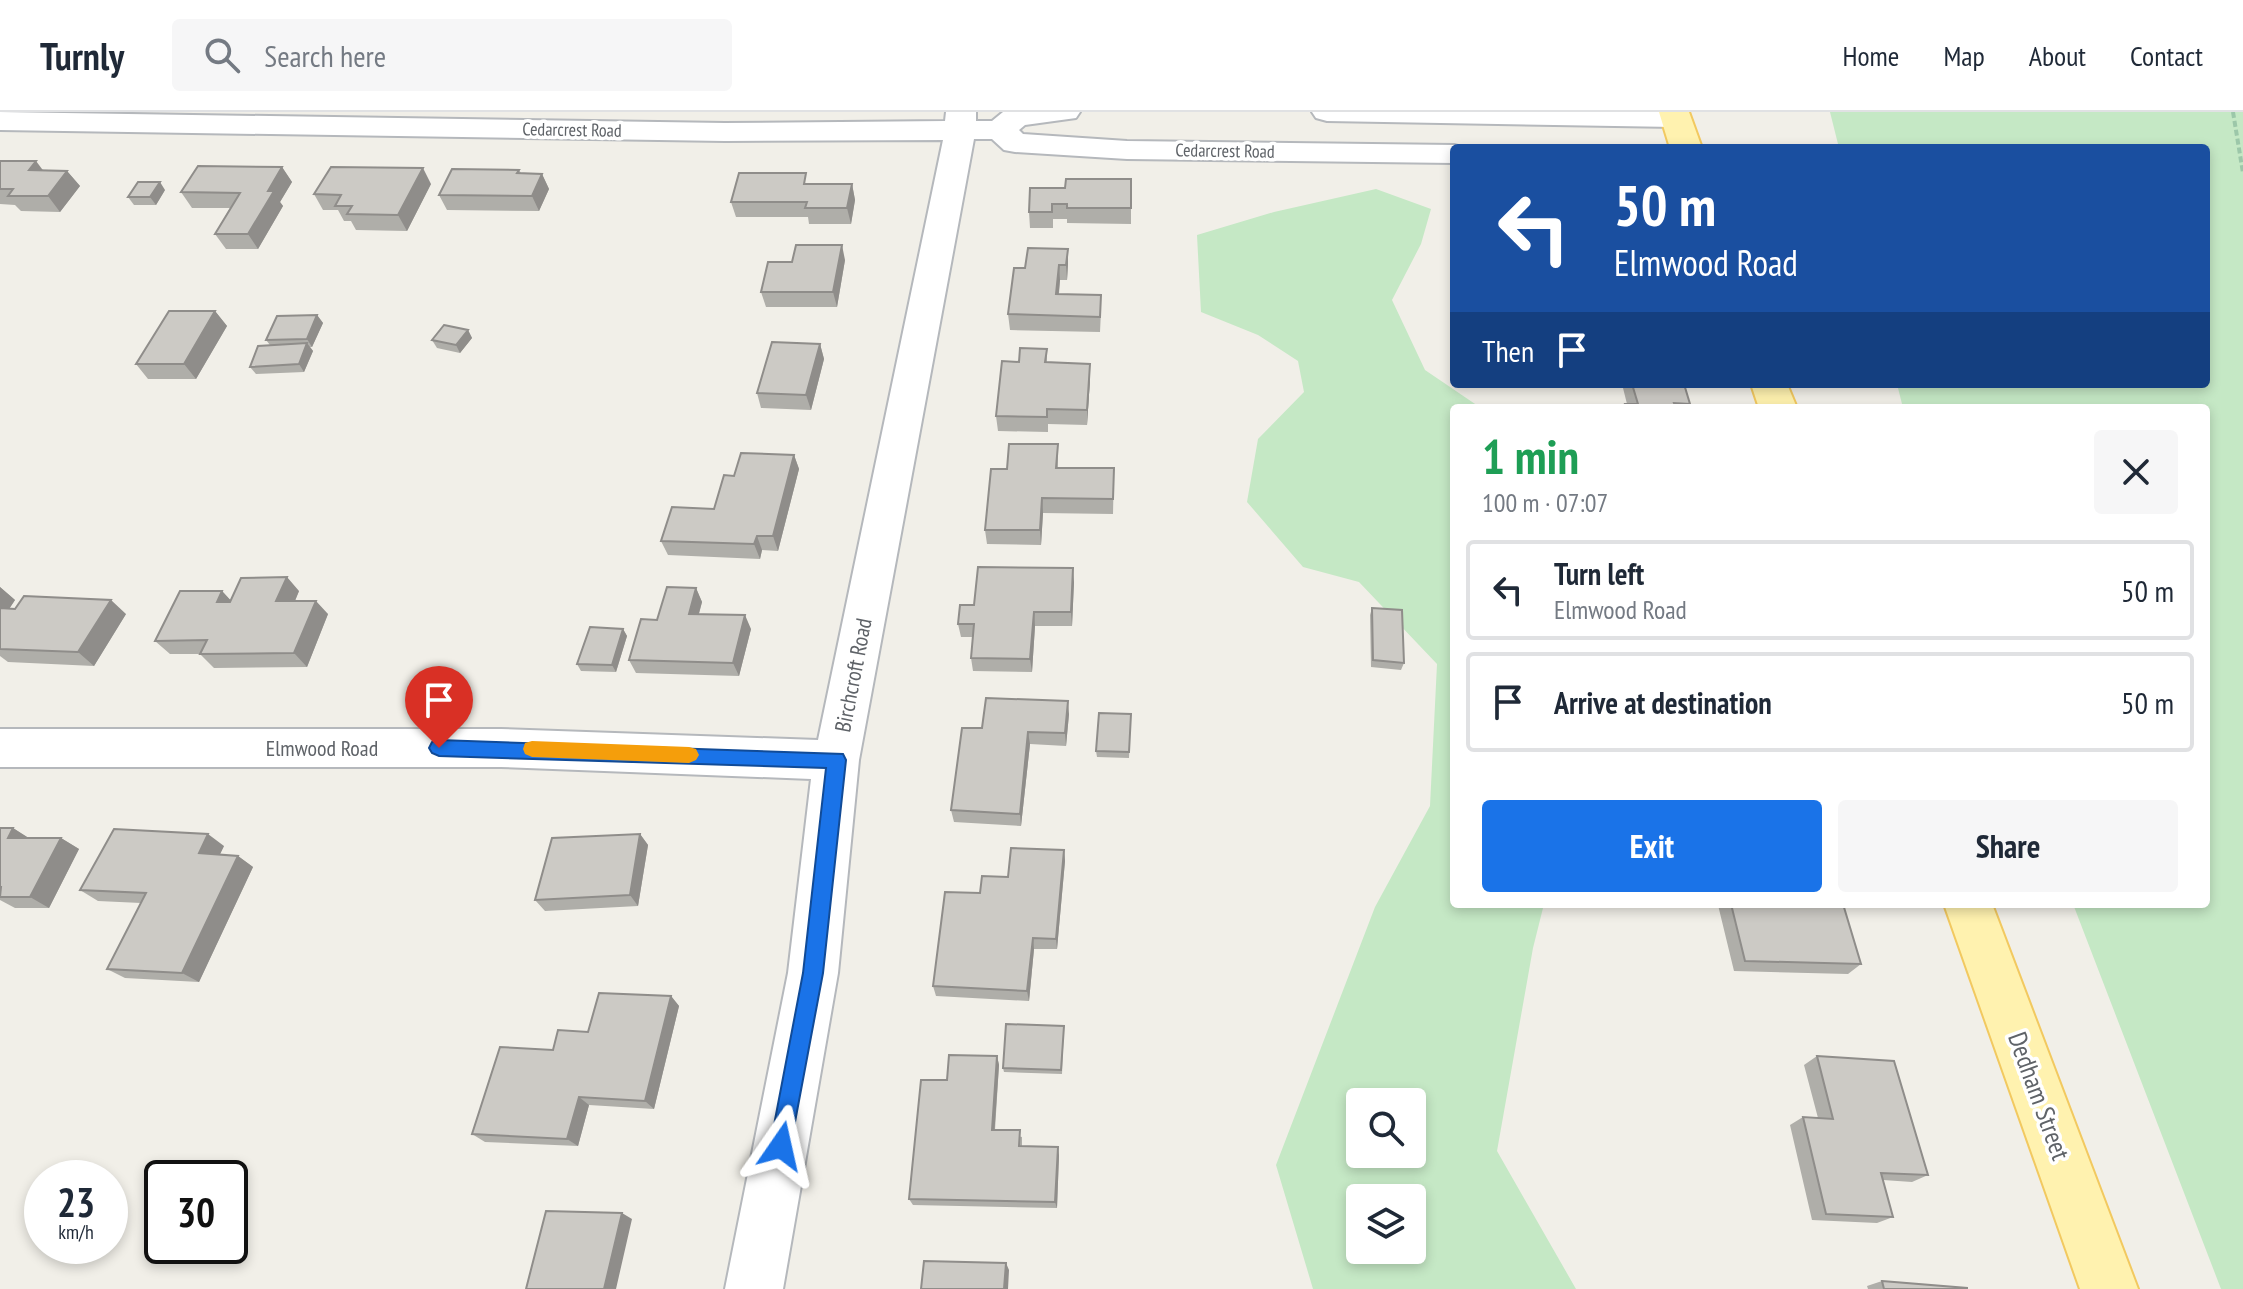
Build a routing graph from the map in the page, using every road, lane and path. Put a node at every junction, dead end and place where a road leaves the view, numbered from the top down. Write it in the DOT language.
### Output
graph roads {
  1 [pos="1065,112"];
  2 [pos="1327,112"];
  3 [pos="2233,112"];
  4 [pos="1674,115"];
  5 [pos="0,121"];
  6 [pos="974,124"];
  7 [pos="1685,144"];
  8 [pos="1450,154"];
  9 [pos="2243,173"];
  10 [pos="0,748"];
  11 [pos="836,760"];
  12 [pos="1969,908"];
  13 [pos="754,1289"];
  14 [pos="2109,1289"];
  1 -- 6 [label="street, Cedarcrest Road"];
  2 -- 4 [label="street"];
  3 -- 9 [label="path"];
  4 -- 7 [label="main road"];
  5 -- 6 [label="street, Cedarcrest Road"];
  6 -- 8 [label="street, Cedarcrest Road"];
  6 -- 11 [label="street, Birchcroft Road"];
  10 -- 11 [label="street, Elmwood Road"];
  11 -- 13 [label="street, Birchcroft Road"];
  12 -- 14 [label="main road, Dedham Street"];
}
